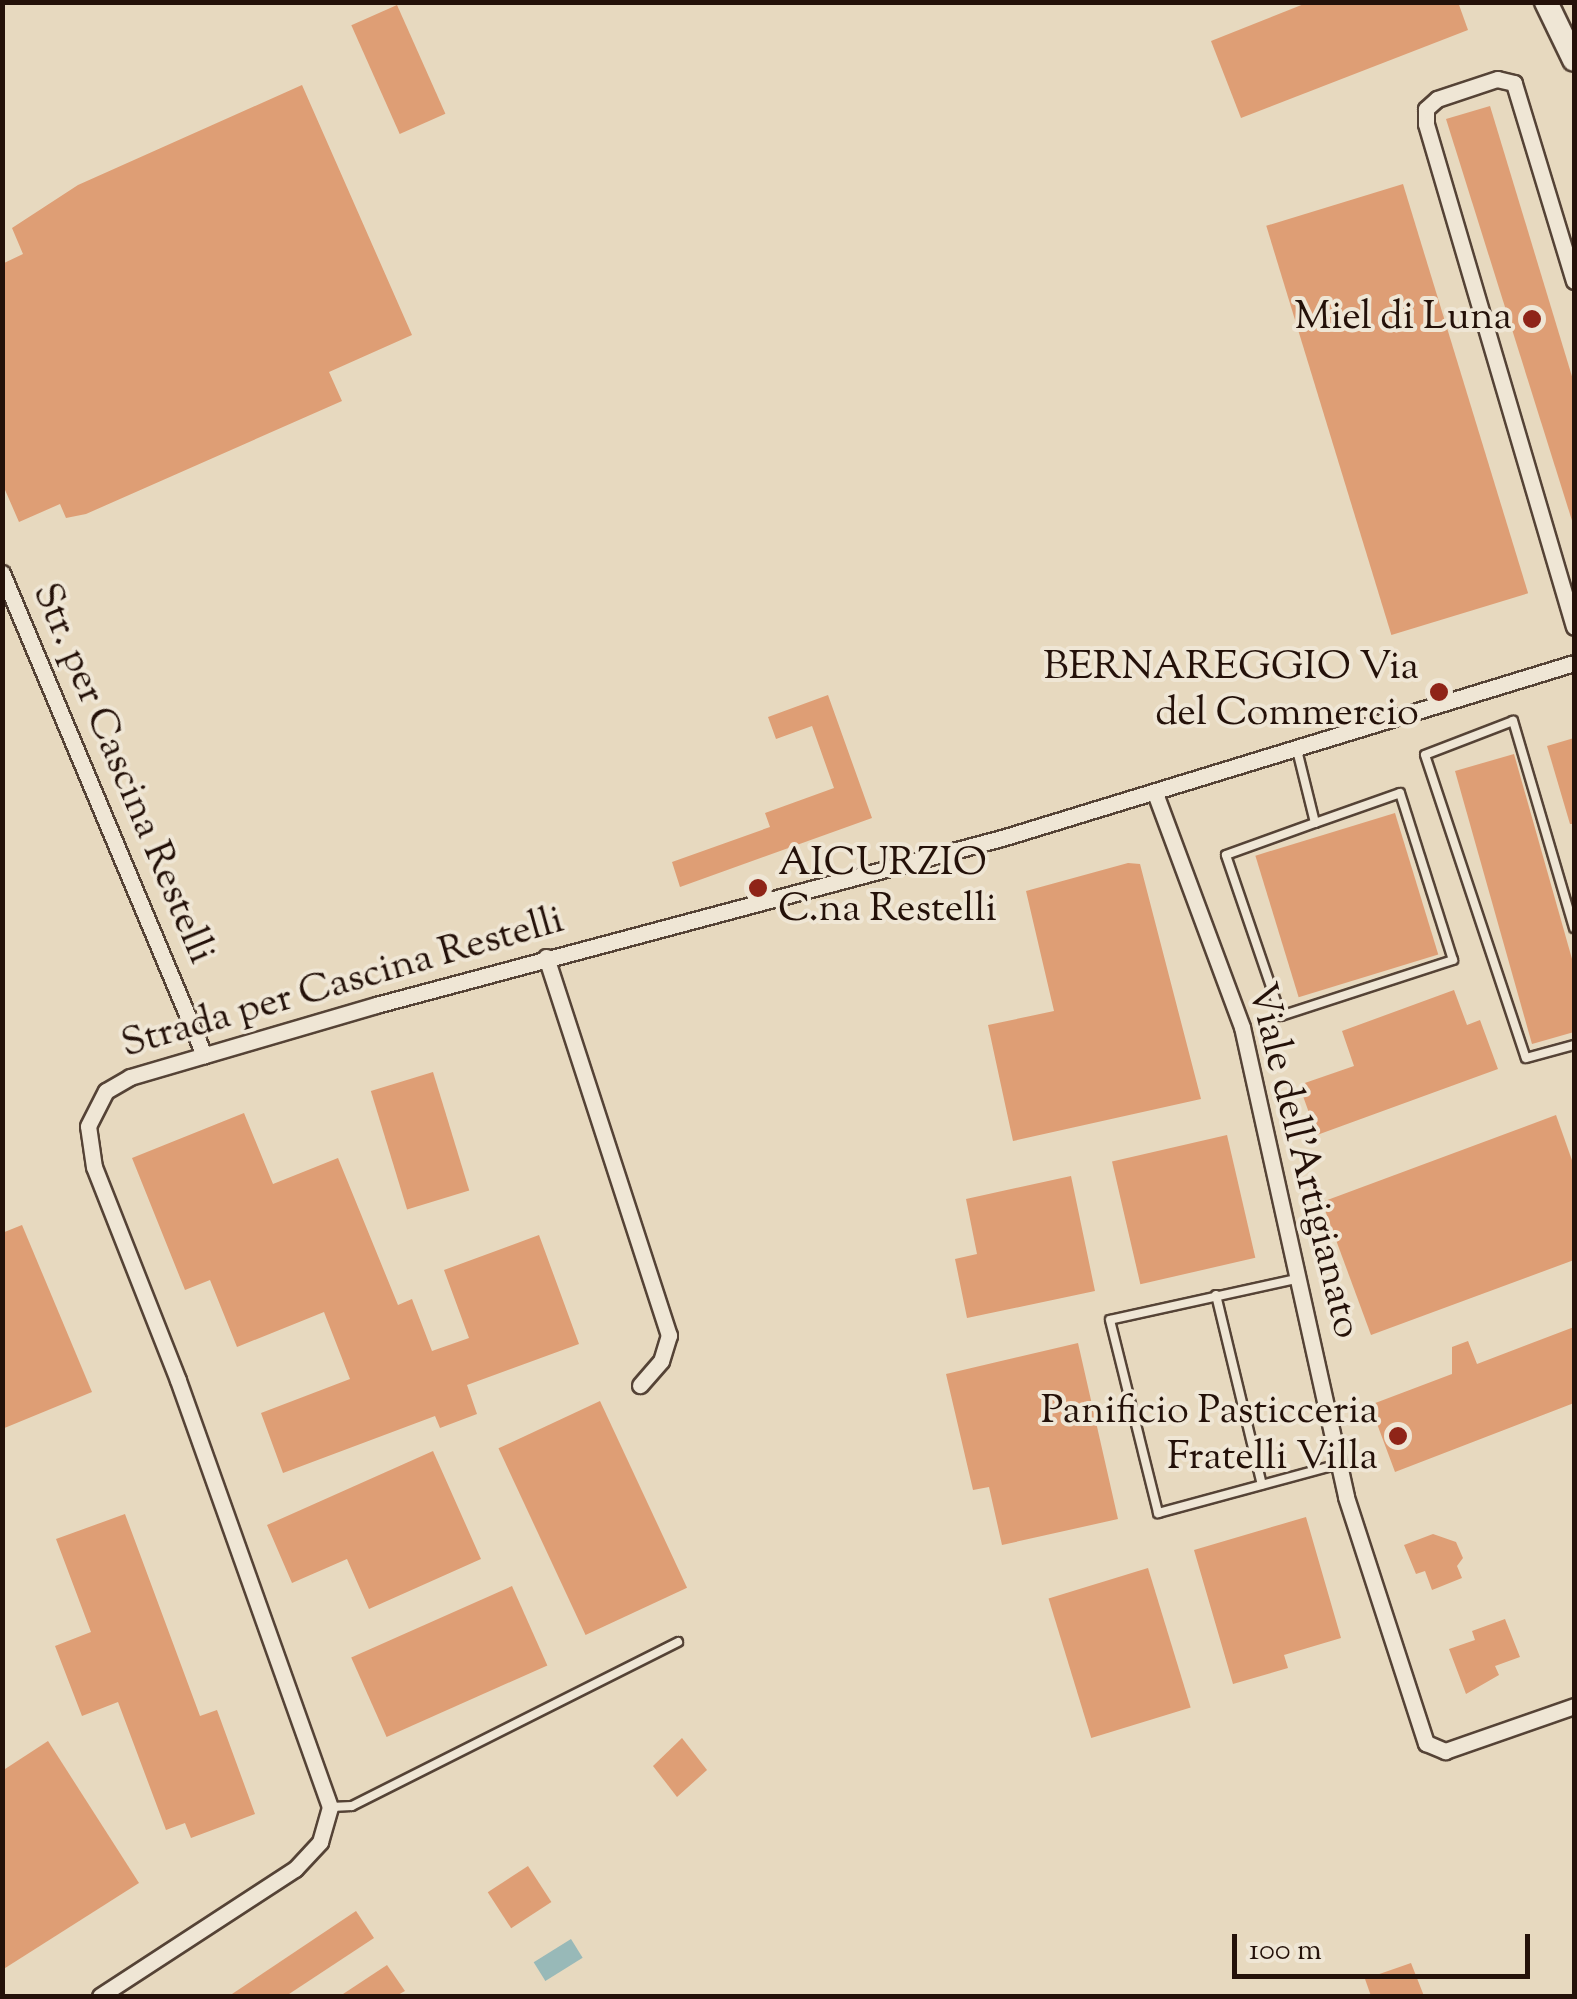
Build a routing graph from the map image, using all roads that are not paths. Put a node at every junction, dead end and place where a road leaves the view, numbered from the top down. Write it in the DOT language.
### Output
graph roads {
  1 [pos="1546,2"];
  2 [pos="1574,60"];
  3 [pos="1574,281"];
  4 [pos="2,573"];
  5 [pos="1570,598"];
  6 [pos="1574,627"];
  7 [pos="1574,664"];
  8 [pos="1297,750"];
  9 [pos="1156,793"];
  10 [pos="1315,823"];
  11 [pos="1574,928"];
  12 [pos="546,957"];
  13 [pos="1574,1045"];
  14 [pos="204,1056"];
  15 [pos="1301,1278"];
  16 [pos="1216,1294"];
  17 [pos="640,1385"];
  18 [pos="1342,1464"];
  19 [pos="1262,1485"];
  20 [pos="678,1642"];
  21 [pos="1574,1706"];
  22 [pos="330,1807"];
  23 [pos="100,1996"];
  1 -- 2 [label="street"];
  3 -- 5 [label="street"];
  4 -- 14 [label="street, Str. per Cascina Restelli"];
  5 -- 6 [label="street"];
  7 -- 8 [label="street, Strada per Cascina Restelli"];
  8 -- 9 [label="street, Strada per Cascina Restelli"];
  8 -- 10 [label="lane"];
  9 -- 12 [label="street, Strada per Cascina Restelli"];
  9 -- 15 [label="street, Viale dell'Artigianato"];
  10 -- 10 [label="lane"];
  11 -- 13 [label="lane"];
  12 -- 14 [label="street, Strada per Cascina Restelli"];
  12 -- 17 [label="street"];
  14 -- 22 [label="street, Strada per Cascina Restelli"];
  15 -- 16 [label="lane"];
  15 -- 18 [label="street, Viale dell'Artigianato"];
  16 -- 19 [label="lane"];
  16 -- 19 [label="lane"];
  18 -- 19 [label="lane"];
  18 -- 21 [label="street, Viale dell'Artigianato"];
  20 -- 22 [label="lane"];
  22 -- 23 [label="street"];
}
